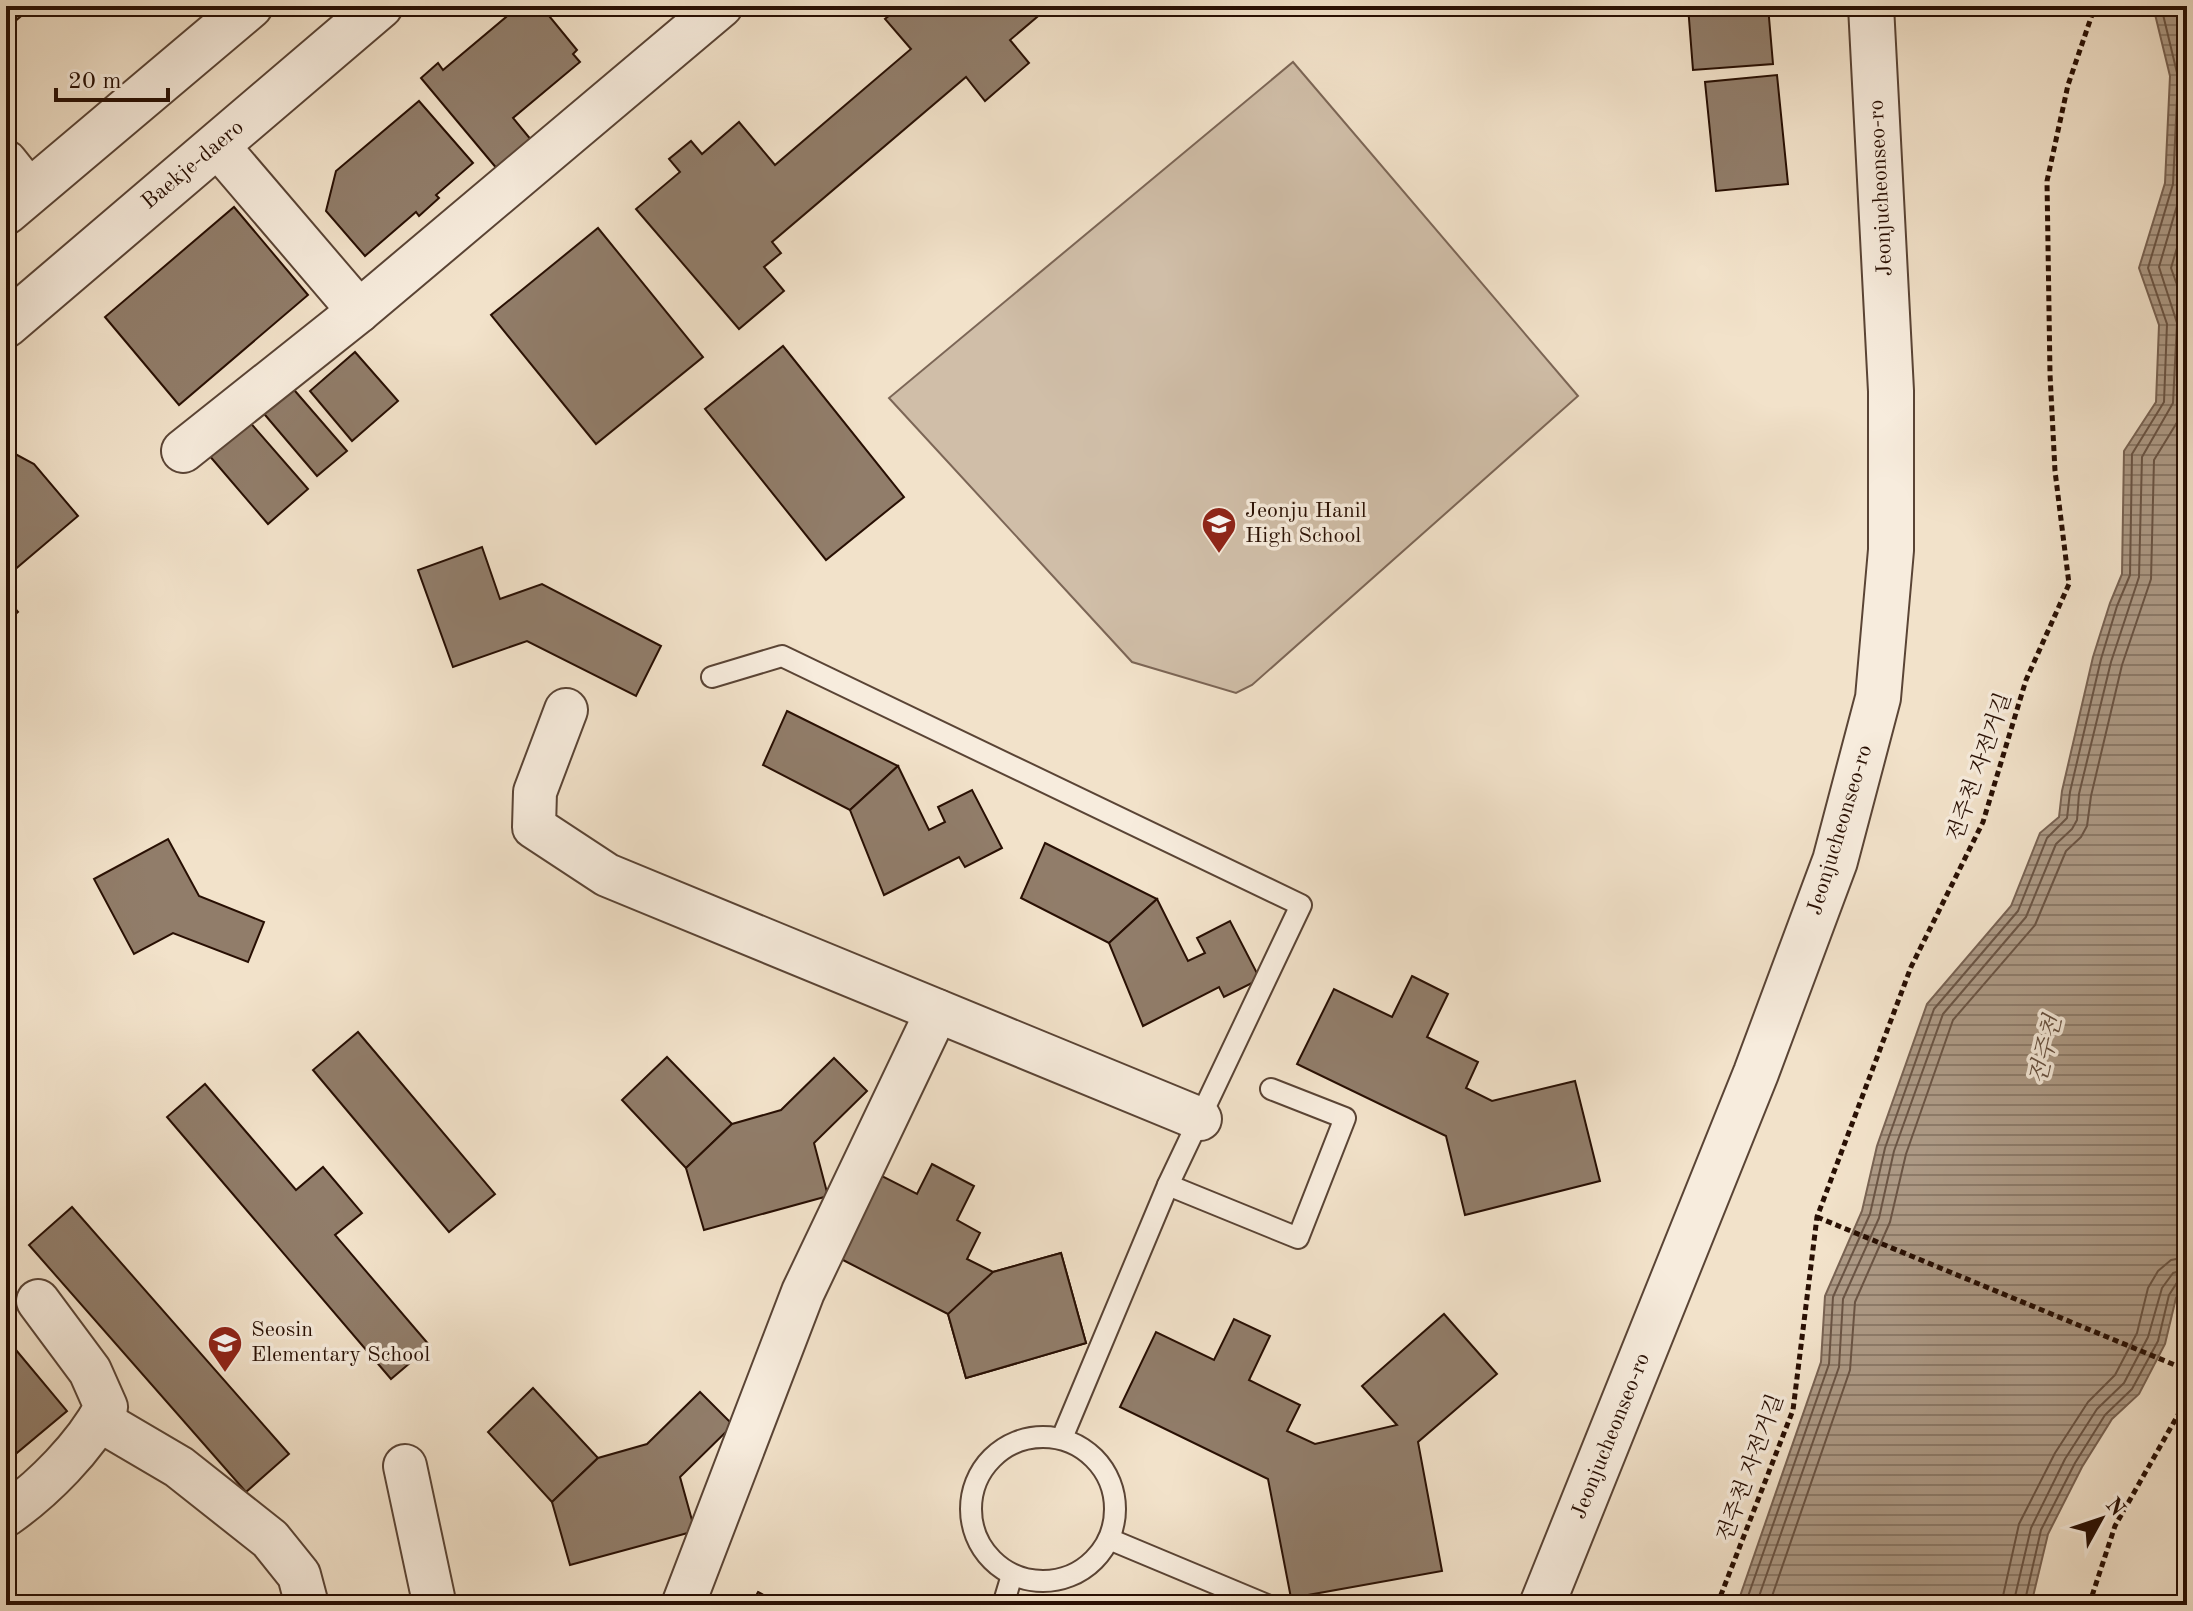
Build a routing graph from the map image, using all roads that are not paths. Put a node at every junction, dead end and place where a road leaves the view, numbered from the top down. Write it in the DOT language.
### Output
graph roads {
  1 [pos="250,6"];
  2 [pos="380,6"];
  3 [pos="721,6"];
  4 [pos="1871,6"];
  5 [pos="217,145"];
  6 [pos="14,189"];
  7 [pos="359,311"];
  8 [pos="6,325"];
  9 [pos="183,451"];
  10 [pos="712,677"];
  11 [pos="566,710"];
  12 [pos="937,1011"];
  13 [pos="1271,1089"];
  14 [pos="1200,1119"];
  15 [pos="1168,1185"];
  16 [pos="38,1301"];
  17 [pos="99,1420"];
  18 [pos="1062,1438"];
  19 [pos="405,1466"];
  20 [pos="6,1515"];
  21 [pos="1109,1539"];
  22 [pos="1012,1575"];
  23 [pos="307,1605"];
  24 [pos="432,1605"];
  25 [pos="683,1605"];
  26 [pos="1003,1605"];
  27 [pos="1267,1605"];
  28 [pos="1542,1605"];
  1 -- 6 [label="street"];
  2 -- 5 [label="street, Baekje-daero"];
  3 -- 7 [label="street"];
  4 -- 28 [label="street, Jeonjucheonseo-ro"];
  5 -- 7 [label="street"];
  5 -- 8 [label="street, Baekje-daero"];
  7 -- 9 [label="street"];
  10 -- 14 [label="lane"];
  11 -- 12 [label="street"];
  12 -- 14 [label="street"];
  12 -- 25 [label="street"];
  13 -- 15 [label="lane"];
  14 -- 15 [label="lane"];
  15 -- 18 [label="lane"];
  16 -- 17 [label="street"];
  17 -- 20 [label="street"];
  17 -- 23 [label="street"];
  18 -- 21 [label="lane"];
  18 -- 22 [label="lane"];
  19 -- 24 [label="street"];
  21 -- 22 [label="lane"];
  21 -- 27 [label="lane"];
  22 -- 26 [label="lane"];
}
